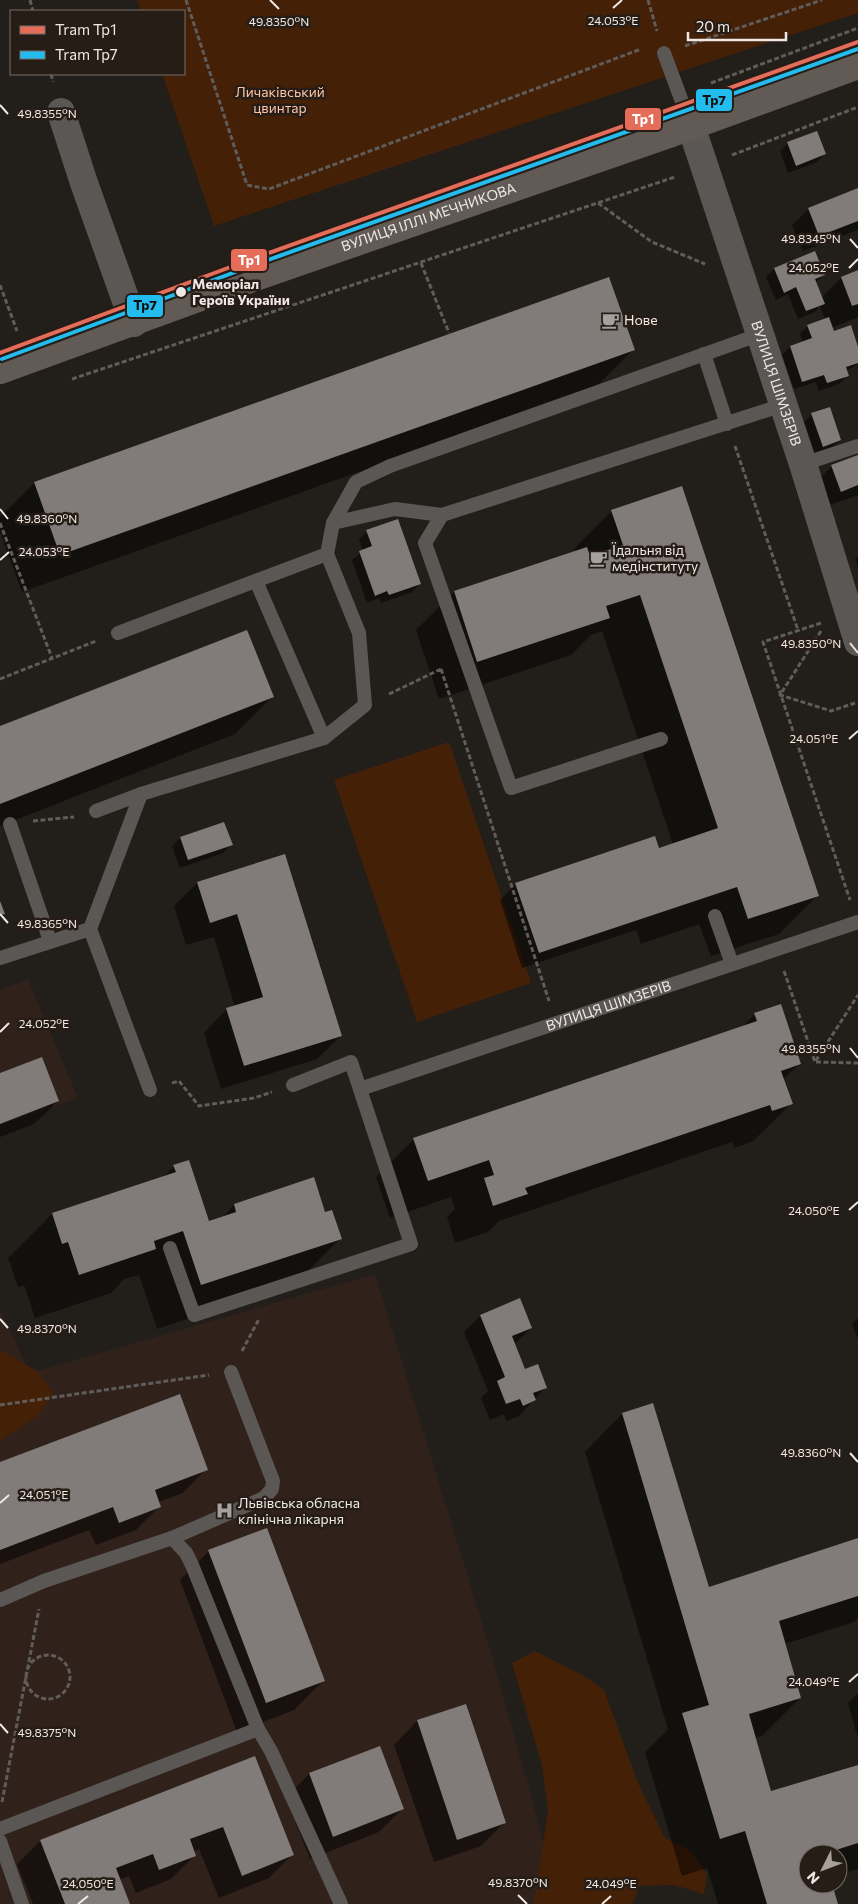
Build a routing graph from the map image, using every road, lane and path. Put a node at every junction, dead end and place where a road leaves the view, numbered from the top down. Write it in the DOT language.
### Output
graph roads {
  1 [pos="186,0"];
  2 [pos="648,0"];
  3 [pos="822,0"];
  4 [pos="858,28"];
  5 [pos="664,53"];
  6 [pos="858,65"];
  7 [pos="680,95"];
  8 [pos="858,107"];
  9 [pos="61,112"];
  10 [pos="691,126"];
  11 [pos="705,166"];
  12 [pos="597,203"];
  13 [pos="421,262"];
  14 [pos="713,267"];
  15 [pos="0,284"];
  16 [pos="134,322"];
  17 [pos="450,333"];
  18 [pos="761,334"];
  19 [pos="19,336"];
  20 [pos="704,354"];
  21 [pos="0,370"];
  22 [pos="65,381"];
  23 [pos="783,405"];
  24 [pos="727,424"];
  25 [pos="858,446"];
  26 [pos="803,464"];
  27 [pos="442,515"];
  28 [pos="0,523"];
  29 [pos="334,523"];
  30 [pos="327,554"];
  31 [pos="256,581"];
  32 [pos="798,630"];
  33 [pos="118,633"];
  34 [pos="858,642"];
  35 [pos="52,658"];
  36 [pos="441,669"];
  37 [pos="0,679"];
  38 [pos="780,695"];
  39 [pos="481,702"];
  40 [pos="855,702"];
  41 [pos="365,705"];
  42 [pos="324,738"];
  43 [pos="661,739"];
  44 [pos="141,794"];
  45 [pos="96,811"];
  46 [pos="81,816"];
  47 [pos="10,824"];
  48 [pos="715,916"];
  49 [pos="858,922"];
  50 [pos="90,928"];
  51 [pos="50,941"];
  52 [pos="776,949"];
  53 [pos="0,958"];
  54 [pos="732,964"];
  55 [pos="858,995"];
  56 [pos="556,1023"];
  57 [pos="815,1062"];
  58 [pos="858,1063"];
  59 [pos="292,1085"];
  60 [pos="360,1089"];
  61 [pos="150,1090"];
  62 [pos="254,1098"];
  63 [pos="170,1248"];
  64 [pos="274,1289"];
  65 [pos="231,1372"];
  66 [pos="0,1406"];
  67 [pos="172,1538"];
  68 [pos="44,1582"];
  69 [pos="0,1600"];
  70 [pos="26,1675"];
  71 [pos="258,1729"];
  72 [pos="0,1812"];
  73 [pos="0,1829"];
  74 [pos="0,1841"];
  75 [pos="22,1904"];
  76 [pos="341,1904"];
  1 -- 5 [label="path"];
  2 -- 5 [label="path"];
  3 -- 5 [label="path"];
  4 -- 7 [label="path"];
  5 -- 7 [label="lane"];
  6 -- 10 [label="main road, ВУЛИЦЯ ІЛЛІ МЕЧНИКОВА"];
  7 -- 10 [label="lane"];
  8 -- 11 [label="path"];
  9 -- 16 [label="street"];
  10 -- 11 [label="street, ВУЛИЦЯ ШІМЗЕРІВ"];
  10 -- 16 [label="main road, ВУЛИЦЯ ІЛЛІ МЕЧНИКОВА"];
  11 -- 12 [label="path"];
  11 -- 18 [label="street, ВУЛИЦЯ ШІМЗЕРІВ"];
  12 -- 13 [label="path"];
  12 -- 14 [label="path"];
  13 -- 17 [label="path"];
  13 -- 22 [label="path"];
  15 -- 19 [label="path"];
  16 -- 21 [label="main road, ВУЛИЦЯ ІЛЛІ МЕЧНИКОВА"];
  18 -- 20 [label="lane"];
  18 -- 23 [label="street, ВУЛИЦЯ ШІМЗЕРІВ"];
  20 -- 24 [label="lane"];
  20 -- 29 [label="lane"];
  23 -- 24 [label="lane"];
  23 -- 26 [label="street, ВУЛИЦЯ ШІМЗЕРІВ"];
  24 -- 27 [label="lane"];
  24 -- 32 [label="path"];
  25 -- 26 [label="lane"];
  26 -- 34 [label="street, ВУЛИЦЯ ШІМЗЕРІВ"];
  27 -- 29 [label="lane"];
  27 -- 39 [label="lane"];
  28 -- 35 [label="path"];
  29 -- 30 [label="lane"];
  30 -- 31 [label="lane"];
  30 -- 41 [label="lane"];
  31 -- 33 [label="lane"];
  31 -- 42 [label="lane"];
  32 -- 38 [label="path"];
  32 -- 38 [label="path"];
  33 -- 35 [label="path"];
  35 -- 37 [label="path"];
  36 -- 39 [label="path"];
  36 -- 41 [label="path"];
  36 -- 56 [label="path"];
  38 -- 40 [label="path"];
  38 -- 49 [label="path"];
  39 -- 43 [label="lane"];
  41 -- 42 [label="lane"];
  42 -- 44 [label="lane"];
  44 -- 45 [label="lane"];
  44 -- 50 [label="lane"];
  46 -- 47 [label="path"];
  47 -- 51 [label="lane"];
  48 -- 54 [label="lane"];
  49 -- 52 [label="lane, ВУЛИЦЯ ШІМЗЕРІВ"];
  50 -- 51 [label="lane"];
  50 -- 61 [label="lane"];
  51 -- 53 [label="lane"];
  52 -- 54 [label="lane, ВУЛИЦЯ ШІМЗЕРІВ"];
  52 -- 57 [label="path"];
  54 -- 56 [label="lane, ВУЛИЦЯ ШІМЗЕРІВ"];
  55 -- 57 [label="path"];
  56 -- 60 [label="lane, ВУЛИЦЯ ШІМЗЕРІВ"];
  57 -- 58 [label="path"];
  59 -- 60 [label="lane"];
  60 -- 64 [label="lane"];
  61 -- 62 [label="path"];
  63 -- 64 [label="lane"];
  64 -- 65 [label="path"];
  65 -- 66 [label="path"];
  65 -- 67 [label="lane"];
  67 -- 68 [label="lane"];
  67 -- 71 [label="lane"];
  68 -- 69 [label="lane"];
  68 -- 70 [label="path"];
  70 -- 70 [label="path"];
  70 -- 72 [label="path"];
  71 -- 73 [label="lane"];
  71 -- 76 [label="lane"];
  74 -- 75 [label="lane"];
}
